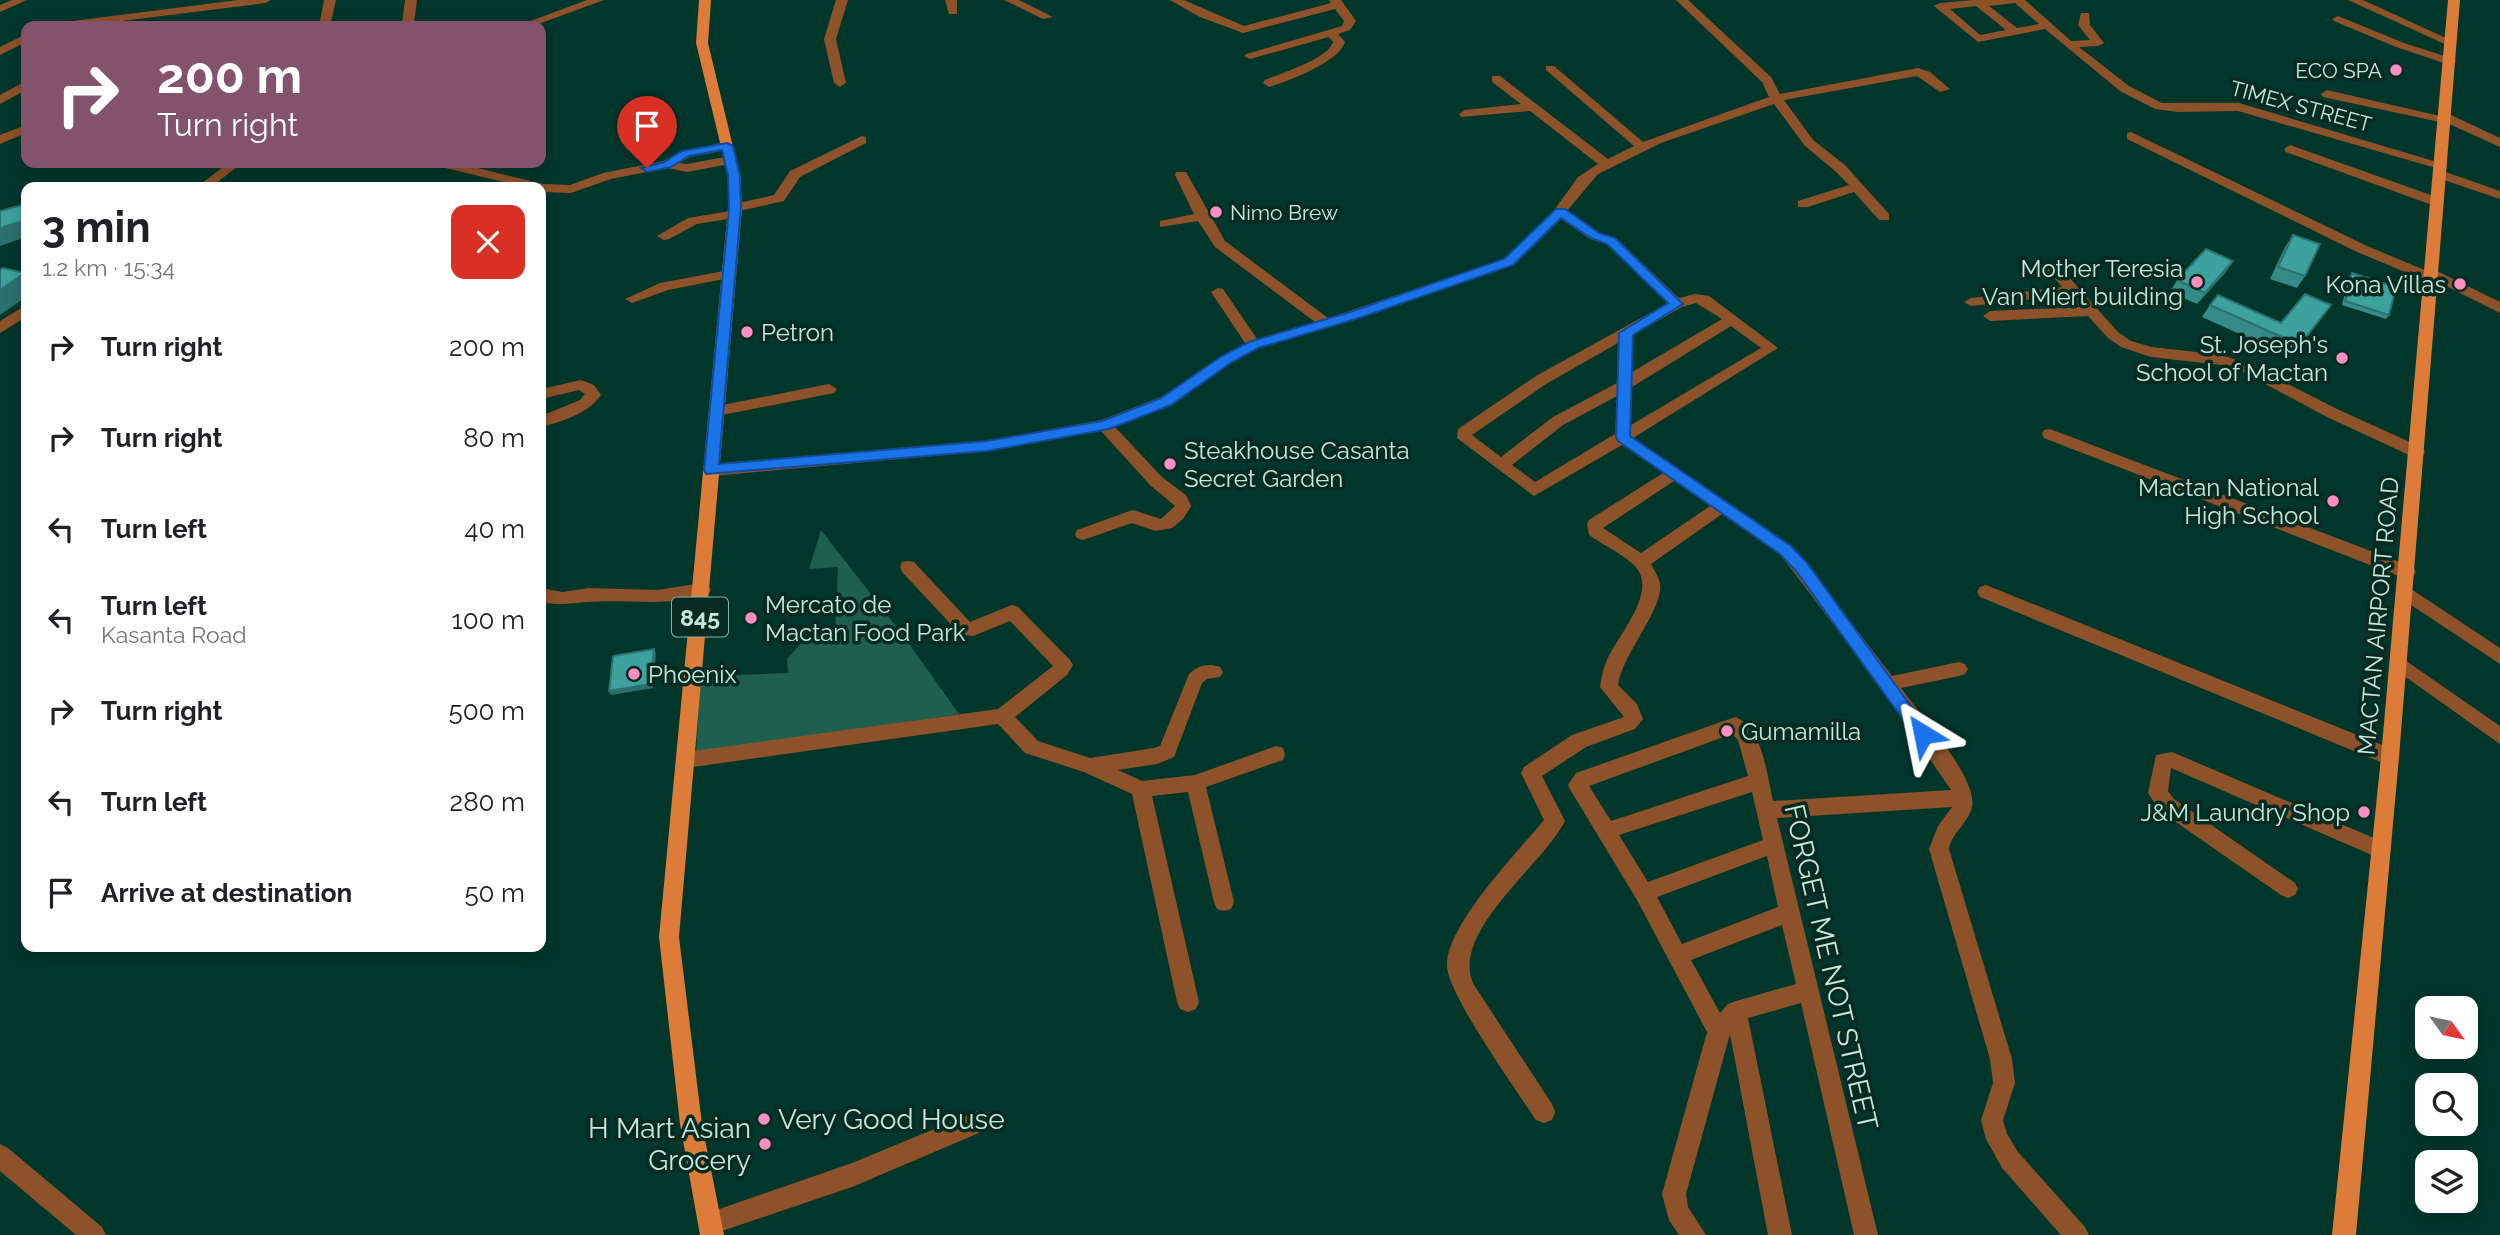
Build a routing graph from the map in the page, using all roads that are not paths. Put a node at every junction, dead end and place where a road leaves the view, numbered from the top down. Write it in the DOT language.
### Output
graph roads {
  1 [pos="21,0"];
  2 [pos="147,0"];
  3 [pos="265,0"];
  4 [pos="330,0"];
  5 [pos="411,0"];
  6 [pos="598,0"];
  7 [pos="705,0"];
  8 [pos="842,0"];
  9 [pos="1010,0"];
  10 [pos="1176,0"];
  11 [pos="1682,0"];
  12 [pos="2018,0"];
  13 [pos="2354,0"];
  14 [pos="2454,0"];
  15 [pos="1337,3"];
  16 [pos="1979,3"];
  17 [pos="0,9"];
  18 [pos="138,15"];
  19 [pos="2085,15"];
  20 [pos="1047,17"];
  21 [pos="2338,19"];
  22 [pos="94,21"];
  23 [pos="134,21"];
  24 [pos="325,21"];
  25 [pos="408,21"];
  26 [pos="537,21"];
  27 [pos="2049,25"];
  28 [pos="1331,32"];
  29 [pos="2015,32"];
  30 [pos="21,40"];
  31 [pos="2071,44"];
  32 [pos="0,52"];
  33 [pos="2450,52"];
  34 [pos="1250,56"];
  35 [pos="1550,68"];
  36 [pos="1496,79"];
  37 [pos="839,83"];
  38 [pos="1269,83"];
  39 [pos="21,88"];
  40 [pos="1944,89"];
  41 [pos="2328,94"];
  42 [pos="1776,98"];
  43 [pos="0,100"];
  44 [pos="1532,107"];
  45 [pos="1465,114"];
  46 [pos="2445,119"];
  47 [pos="21,132"];
  48 [pos="2131,136"];
  49 [pos="0,140"];
  50 [pos="862,141"];
  51 [pos="2500,143"];
  52 [pos="1643,147"];
  53 [pos="2290,149"];
  54 [pos="729,153"];
  55 [pos="1606,164"];
  56 [pos="229,168"];
  57 [pos="466,168"];
  58 [pos="2440,169"];
  59 [pos="1181,175"];
  60 [pos="210,182"];
  61 [pos="521,182"];
  62 [pos="546,187"];
  63 [pos="1857,187"];
  64 [pos="2500,195"];
  65 [pos="2437,202"];
  66 [pos="1802,204"];
  67 [pos="735,211"];
  68 [pos="1560,212"];
  69 [pos="1202,216"];
  70 [pos="1884,217"];
  71 [pos="1165,224"];
  72 [pos="664,236"];
  73 [pos="2054,269"];
  74 [pos="729,274"];
  75 [pos="2432,276"];
  76 [pos="2072,290"];
  77 [pos="1218,292"];
  78 [pos="632,299"];
  79 [pos="1971,302"];
  80 [pos="1677,304"];
  81 [pos="2500,308"];
  82 [pos="2090,311"];
  83 [pos="21,313"];
  84 [pos="1990,316"];
  85 [pos="1731,320"];
  86 [pos="1325,323"];
  87 [pos="0,328"];
  88 [pos="1626,333"];
  89 [pos="1254,345"];
  90 [pos="1625,385"];
  91 [pos="829,389"];
  92 [pos="546,393"];
  93 [pos="717,411"];
  94 [pos="546,420"];
  95 [pos="1104,425"];
  96 [pos="2050,434"];
  97 [pos="1623,438"];
  98 [pos="2417,452"];
  99 [pos="1503,464"];
  100 [pos="711,470"];
  101 [pos="1673,474"];
  102 [pos="1721,506"];
  103 [pos="1083,534"];
  104 [pos="1640,562"];
  105 [pos="908,567"];
  106 [pos="2407,572"];
  107 [pos="702,590"];
  108 [pos="1986,592"];
  109 [pos="2405,592"];
  110 [pos="546,596"];
  111 [pos="2500,657"];
  112 [pos="2399,663"];
  113 [pos="1959,669"];
  114 [pos="1214,672"];
  115 [pos="1888,684"];
  116 [pos="1002,716"];
  117 [pos="2500,736"];
  118 [pos="1276,754"];
  119 [pos="2390,757"];
  120 [pos="686,760"];
  121 [pos="1090,766"];
  122 [pos="1759,781"];
  123 [pos="1195,783"];
  124 [pos="1141,789"];
  125 [pos="1964,798"];
  126 [pos="1766,810"];
  127 [pos="1606,831"];
  128 [pos="1772,845"];
  129 [pos="2381,850"];
  130 [pos="2288,889"];
  131 [pos="1644,893"];
  132 [pos="1224,902"];
  133 [pos="1788,913"];
  134 [pos="1679,955"];
  135 [pos="1807,991"];
  136 [pos="1188,1002"];
  137 [pos="1735,1011"];
  138 [pos="1718,1031"];
  139 [pos="1544,1112"];
  140 [pos="978,1122"];
  141 [pos="0,1156"];
  142 [pos="711,1229"];
  143 [pos="94,1235"];
  144 [pos="1694,1235"];
  145 [pos="1780,1235"];
  146 [pos="1866,1235"];
  147 [pos="2077,1235"];
  148 [pos="2344,1235"];
  1 -- 17 [label="street"];
  2 -- 18 [label="street"];
  3 -- 18 [label="street"];
  4 -- 24 [label="street"];
  5 -- 25 [label="street"];
  6 -- 26 [label="street"];
  7 -- 54 [label="main road, 845"];
  8 -- 37 [label="street"];
  9 -- 20 [label="street"];
  10 -- 15 [label="street"];
  11 -- 42 [label="street"];
  12 -- 16 [label="street"];
  12 -- 27 [label="street, TIMEX STREET"];
  13 -- 33 [label="street"];
  14 -- 33 [label="main road, MACTAN AIRPORT ROAD"];
  15 -- 28 [label="street"];
  16 -- 29 [label="street"];
  16 -- 29 [label="street"];
  18 -- 22 [label="street"];
  18 -- 23 [label="street"];
  19 -- 31 [label="street"];
  21 -- 33 [label="street"];
  27 -- 29 [label="street"];
  27 -- 31 [label="street, TIMEX STREET"];
  28 -- 34 [label="street"];
  28 -- 38 [label="street"];
  30 -- 32 [label="street"];
  31 -- 58 [label="street, TIMEX STREET"];
  33 -- 46 [label="main road, MACTAN AIRPORT ROAD"];
  35 -- 52 [label="street"];
  36 -- 44 [label="street"];
  39 -- 43 [label="street"];
  40 -- 42 [label="street"];
  41 -- 46 [label="street"];
  42 -- 52 [label="street"];
  42 -- 63 [label="street"];
  44 -- 45 [label="street"];
  44 -- 55 [label="street"];
  46 -- 51 [label="street"];
  46 -- 58 [label="main road, MACTAN AIRPORT ROAD"];
  47 -- 49 [label="street"];
  48 -- 75 [label="street"];
  50 -- 67 [label="street"];
  52 -- 55 [label="street"];
  53 -- 65 [label="street"];
  54 -- 62 [label="street"];
  54 -- 67 [label="main road, 845"];
  55 -- 68 [label="street"];
  56 -- 60 [label="street"];
  57 -- 61 [label="street"];
  58 -- 64 [label="street, TIMEX STREET"];
  58 -- 65 [label="main road, MACTAN AIRPORT ROAD"];
  59 -- 69 [label="street"];
  63 -- 66 [label="street"];
  63 -- 70 [label="street"];
  65 -- 75 [label="main road, MACTAN AIRPORT ROAD"];
  67 -- 72 [label="street"];
  67 -- 74 [label="main road, 845"];
  68 -- 80 [label="street"];
  68 -- 86 [label="street"];
  69 -- 71 [label="street"];
  69 -- 86 [label="street"];
  73 -- 76 [label="street"];
  74 -- 78 [label="street"];
  74 -- 93 [label="main road, 845"];
  75 -- 81 [label="street"];
  75 -- 98 [label="main road, MACTAN AIRPORT ROAD"];
  76 -- 79 [label="street"];
  76 -- 82 [label="street"];
  77 -- 89 [label="street"];
  80 -- 85 [label="street"];
  80 -- 88 [label="street"];
  82 -- 84 [label="street"];
  82 -- 98 [label="street"];
  83 -- 87 [label="street"];
  85 -- 90 [label="street"];
  85 -- 97 [label="street"];
  86 -- 89 [label="street"];
  88 -- 90 [label="street"];
  88 -- 99 [label="street"];
  89 -- 95 [label="street"];
  90 -- 97 [label="street"];
  90 -- 99 [label="street"];
  91 -- 93 [label="street"];
  92 -- 94 [label="street"];
  93 -- 100 [label="main road, 845"];
  95 -- 100 [label="street"];
  95 -- 103 [label="street"];
  96 -- 106 [label="street"];
  97 -- 99 [label="street"];
  97 -- 101 [label="street"];
  98 -- 106 [label="main road, MACTAN AIRPORT ROAD"];
  100 -- 107 [label="main road, 845"];
  101 -- 102 [label="street"];
  101 -- 104 [label="street"];
  102 -- 104 [label="street"];
  102 -- 115 [label="street"];
  104 -- 139 [label="street"];
  105 -- 116 [label="street"];
  106 -- 109 [label="main road, MACTAN AIRPORT ROAD"];
  107 -- 110 [label="street"];
  107 -- 120 [label="main road, 845"];
  108 -- 119 [label="street"];
  109 -- 111 [label="street"];
  109 -- 112 [label="main road, MACTAN AIRPORT ROAD"];
  112 -- 117 [label="street"];
  112 -- 119 [label="main road, MACTAN AIRPORT ROAD"];
  113 -- 115 [label="street"];
  114 -- 121 [label="street"];
  115 -- 125 [label="street"];
  116 -- 120 [label="street"];
  116 -- 121 [label="street"];
  118 -- 123 [label="street"];
  119 -- 129 [label="main road, MACTAN AIRPORT ROAD"];
  120 -- 142 [label="main road, 845"];
  121 -- 124 [label="street"];
  122 -- 126 [label="street, FORGET ME NOT STREET"];
  122 -- 127 [label="street"];
  122 -- 127 [label="street, FORGET ME NOT STREET"];
  123 -- 124 [label="street"];
  123 -- 132 [label="street"];
  124 -- 136 [label="street"];
  125 -- 126 [label="street"];
  125 -- 147 [label="street"];
  126 -- 128 [label="street, FORGET ME NOT STREET"];
  127 -- 131 [label="street"];
  128 -- 131 [label="street"];
  128 -- 133 [label="street, FORGET ME NOT STREET"];
  129 -- 130 [label="street"];
  129 -- 148 [label="main road, MACTAN AIRPORT ROAD"];
  131 -- 134 [label="street"];
  133 -- 134 [label="street"];
  133 -- 135 [label="street, FORGET ME NOT STREET"];
  134 -- 138 [label="street"];
  135 -- 137 [label="street"];
  135 -- 146 [label="street, FORGET ME NOT STREET"];
  137 -- 138 [label="street"];
  137 -- 145 [label="street"];
  138 -- 144 [label="street"];
  140 -- 142 [label="street"];
  141 -- 143 [label="street"];
}
